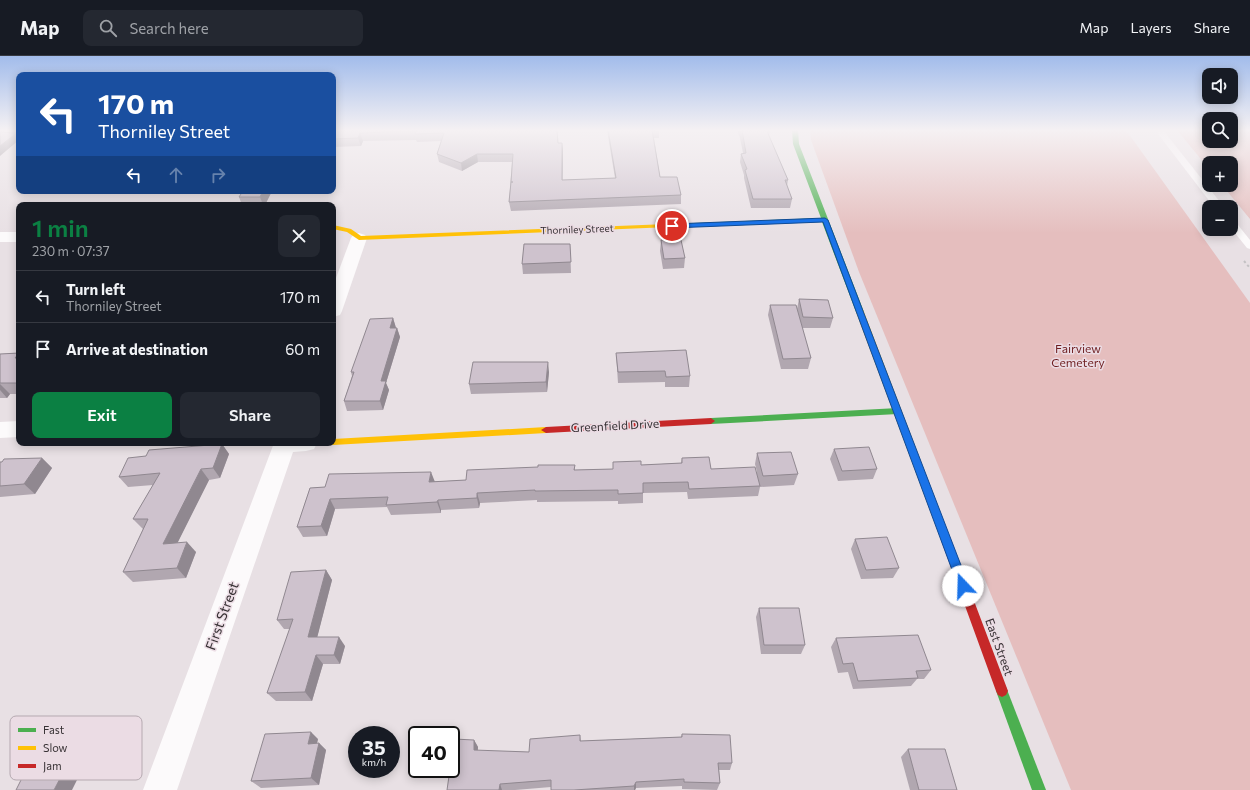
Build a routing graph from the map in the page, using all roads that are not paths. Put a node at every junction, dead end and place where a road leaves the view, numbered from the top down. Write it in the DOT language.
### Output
graph roads {
  1 [pos="804,164"];
  2 [pos="1185,164"];
  3 [pos="1213,200"];
  4 [pos="825,220"];
  5 [pos="336,228"];
  6 [pos="1238,231"];
  7 [pos="0,237"];
  8 [pos="16,237"];
  9 [pos="359,238"];
  10 [pos="1250,246"];
  11 [pos="336,303"];
  12 [pos="898,411"];
  13 [pos="16,429"];
  14 [pos="0,430"];
  15 [pos="336,442"];
  16 [pos="291,446"];
  17 [pos="160,790"];
  18 [pos="1039,790"];
  1 -- 4 [label="street, East Street"];
  2 -- 3 [label="lane"];
  4 -- 9 [label="street, Thorniley Street"];
  4 -- 12 [label="street, East Street"];
  5 -- 9 [label="street"];
  6 -- 10 [label="lane"];
  7 -- 8 [label="street"];
  9 -- 11 [label="street"];
  12 -- 15 [label="street, Greenfield Drive"];
  12 -- 18 [label="street, East Street"];
  13 -- 14 [label="street"];
  16 -- 17 [label="street, First Street"];
}
